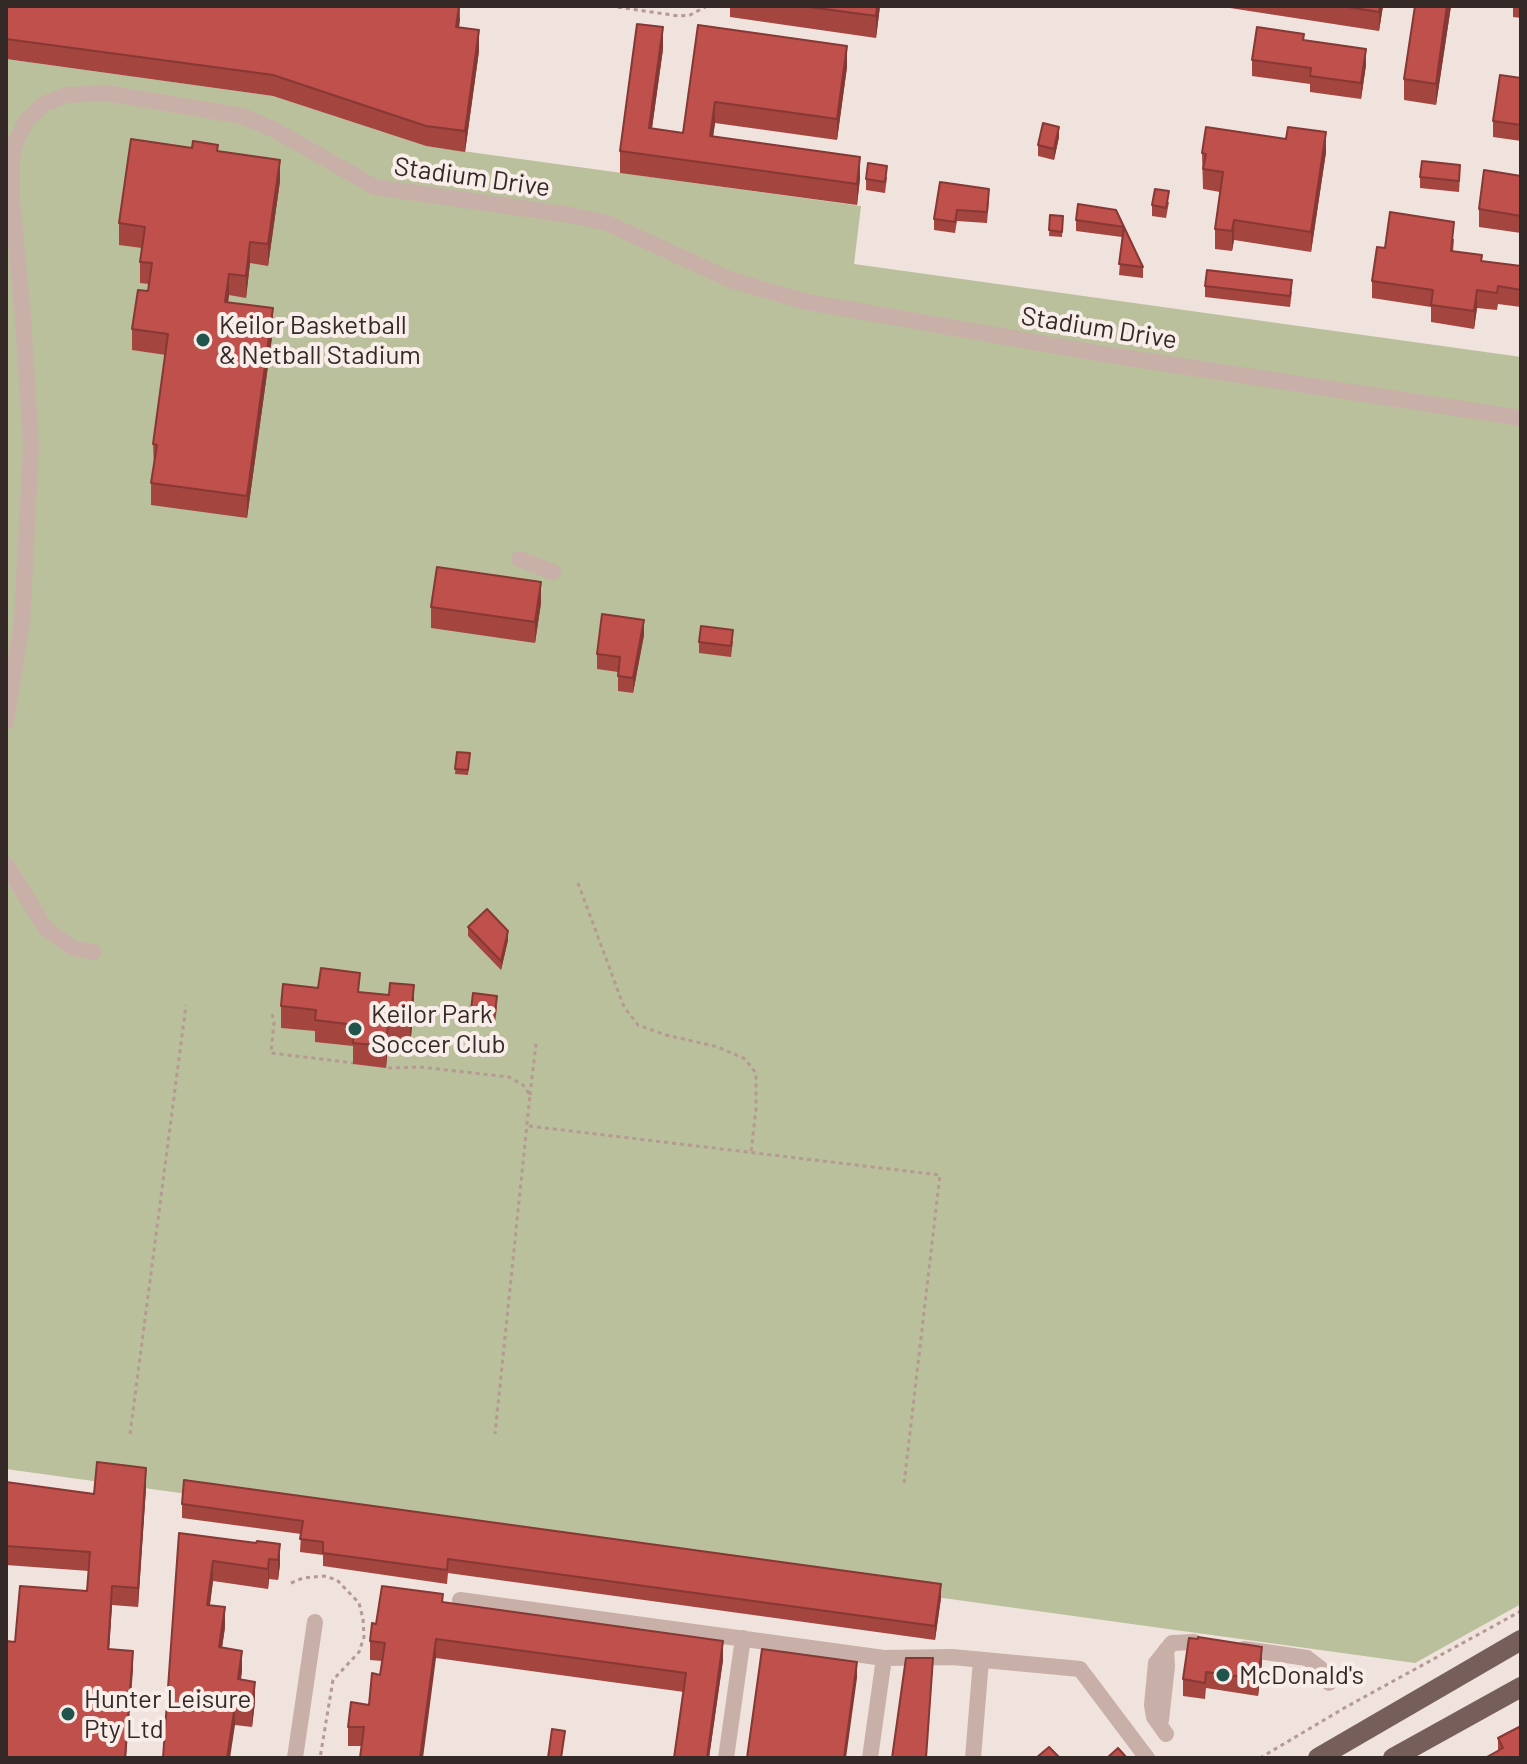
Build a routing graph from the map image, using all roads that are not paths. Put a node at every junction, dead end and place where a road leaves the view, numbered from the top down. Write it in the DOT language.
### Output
graph roads {
  1 [pos="1521,418"];
  2 [pos="519,559"];
  3 [pos="553,572"];
  4 [pos="6,722"];
  5 [pos="6,864"];
  6 [pos="93,952"];
  7 [pos="460,1600"];
  8 [pos="315,1622"];
  9 [pos="743,1638"];
  10 [pos="1521,1640"];
  11 [pos="1194,1642"];
  12 [pos="1244,1649"];
  13 [pos="884,1658"];
  14 [pos="981,1660"];
  15 [pos="1329,1683"];
  16 [pos="1521,1687"];
  17 [pos="1166,1734"];
  18 [pos="295,1758"];
  19 [pos="726,1758"];
  20 [pos="870,1758"];
  21 [pos="973,1758"];
  22 [pos="1147,1758"];
  23 [pos="1318,1758"];
  24 [pos="1393,1758"];
  1 -- 4 [label="street, Stadium Drive"];
  2 -- 3 [label="street"];
  5 -- 6 [label="street"];
  7 -- 9 [label="street"];
  8 -- 18 [label="street"];
  9 -- 13 [label="street"];
  9 -- 19 [label="street"];
  10 -- 23 [label="main road"];
  11 -- 17 [label="street"];
  12 -- 15 [label="street"];
  13 -- 14 [label="street"];
  13 -- 20 [label="street"];
  14 -- 21 [label="street"];
  14 -- 22 [label="street"];
  16 -- 24 [label="main road"];
}
